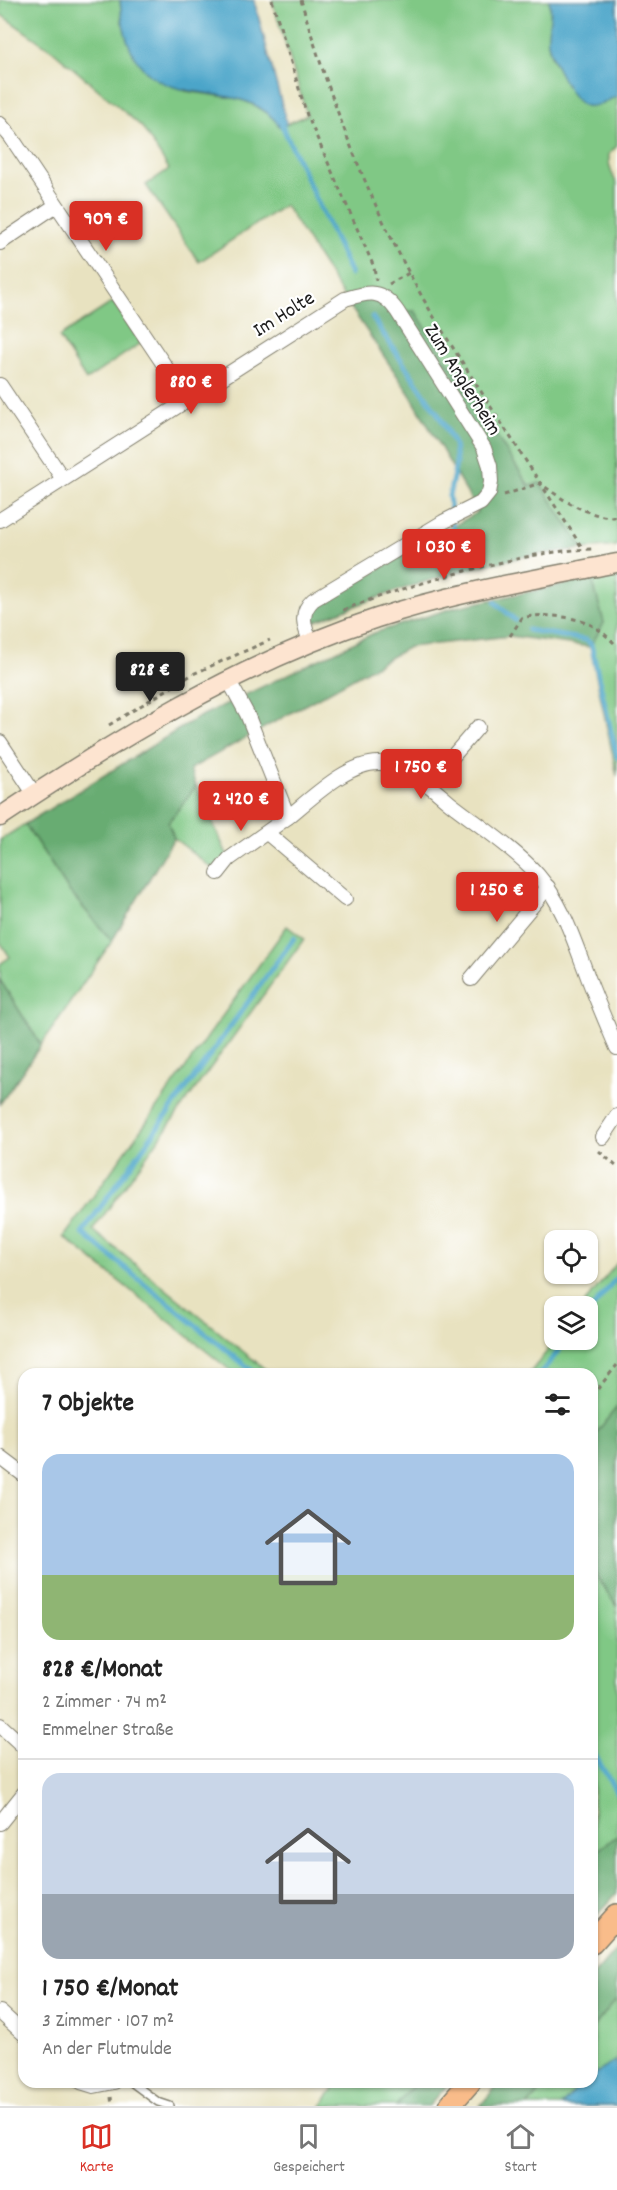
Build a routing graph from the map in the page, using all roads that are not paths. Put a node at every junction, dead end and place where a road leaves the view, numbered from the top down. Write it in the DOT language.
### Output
graph roads {
  1 [pos="0,124"];
  2 [pos="55,206"];
  3 [pos="0,243"];
  4 [pos="379,294"];
  5 [pos="0,385"];
  6 [pos="187,399"];
  7 [pos="63,479"];
  8 [pos="0,519"];
  9 [pos="617,563"];
  10 [pos="311,643"];
  11 [pos="228,679"];
  12 [pos="478,727"];
  13 [pos="0,742"];
  14 [pos="428,785"];
  15 [pos="35,795"];
  16 [pos="288,817"];
  17 [pos="0,818"];
  18 [pos="267,833"];
  19 [pos="218,873"];
  20 [pos="548,887"];
  21 [pos="345,899"];
  22 [pos="471,979"];
  23 [pos="617,1047"];
  24 [pos="617,1116"];
  25 [pos="603,1137"];
  26 [pos="0,1457"];
  27 [pos="18,1470"];
  28 [pos="0,1725"];
  29 [pos="18,1742"];
  30 [pos="18,1800"];
  31 [pos="0,1823"];
  32 [pos="617,1915"];
  33 [pos="598,1936"];
  34 [pos="0,2012"];
  35 [pos="18,2028"];
  36 [pos="139,2088"];
  37 [pos="466,2088"];
  38 [pos="170,2106"];
  39 [pos="449,2106"];
  1 -- 2 [label="street"];
  2 -- 3 [label="street"];
  2 -- 6 [label="street"];
  4 -- 6 [label="street, Im Holte"];
  4 -- 10 [label="street, Zum Anglerheim"];
  5 -- 7 [label="street"];
  6 -- 7 [label="street, Im Holte"];
  7 -- 8 [label="street, Im Holte"];
  9 -- 10 [label="street"];
  10 -- 11 [label="street"];
  11 -- 15 [label="street"];
  11 -- 16 [label="street"];
  12 -- 14 [label="street"];
  13 -- 15 [label="street"];
  14 -- 16 [label="street"];
  14 -- 20 [label="street"];
  15 -- 17 [label="street"];
  16 -- 18 [label="street"];
  18 -- 19 [label="street"];
  18 -- 21 [label="street"];
  20 -- 22 [label="street"];
  20 -- 23 [label="street"];
  24 -- 25 [label="street"];
  26 -- 27 [label="street"];
  28 -- 29 [label="street"];
  30 -- 31 [label="street"];
  32 -- 33 [label="main road"];
  34 -- 35 [label="street"];
  36 -- 38 [label="lane"];
  37 -- 39 [label="main road"];
}
